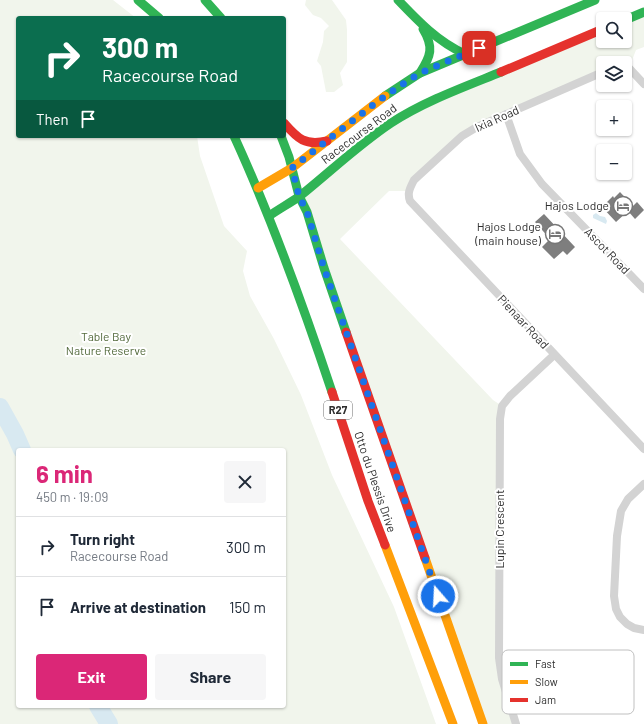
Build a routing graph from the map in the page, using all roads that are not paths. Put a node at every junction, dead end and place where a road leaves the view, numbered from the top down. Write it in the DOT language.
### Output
graph roads {
  1 [pos="138,0"];
  2 [pos="205,0"];
  3 [pos="398,0"];
  4 [pos="595,0"];
  5 [pos="644,12"];
  6 [pos="157,16"];
  7 [pos="219,16"];
  8 [pos="632,17"];
  9 [pos="418,22"];
  10 [pos="596,32"];
  11 [pos="465,54"];
  12 [pos="632,72"];
  13 [pos="420,73"];
  14 [pos="596,75"];
  15 [pos="644,84"];
  16 [pos="506,114"];
  17 [pos="286,125"];
  18 [pos="235,138"];
  19 [pos="282,138"];
  20 [pos="327,141"];
  21 [pos="292,168"];
  22 [pos="258,188"];
  23 [pos="409,191"];
  24 [pos="299,196"];
  25 [pos="268,216"];
  26 [pos="644,289"];
  27 [pos="554,355"];
  28 [pos="644,450"];
  29 [pos="644,484"];
  30 [pos="644,630"];
  31 [pos="502,679"];
  32 [pos="513,714"];
  33 [pos="453,724"];
  34 [pos="483,724"];
  35 [pos="516,724"];
  1 -- 6 [label="main road"];
  2 -- 7 [label="main road"];
  3 -- 9 [label="main road"];
  4 -- 11 [label="main road, Racecourse Road"];
  5 -- 8 [label="main road"];
  9 -- 11 [label="main road"];
  9 -- 13 [label="main road"];
  10 -- 24 [label="main road, Racecourse Road"];
  11 -- 13 [label="main road, Racecourse Road"];
  12 -- 15 [label="street"];
  13 -- 20 [label="main road, Racecourse Road"];
  14 -- 16 [label="street, Ixia Road"];
  16 -- 23 [label="street, Ixia Road"];
  16 -- 26 [label="street, Ascot Road"];
  17 -- 20 [label="main road"];
  18 -- 22 [label="main road, Otto du Plessis Drive / R27"];
  19 -- 21 [label="main road, Otto du Plessis Drive / R27"];
  20 -- 21 [label="main road, Racecourse Road"];
  21 -- 22 [label="main road, Racecourse Road"];
  21 -- 24 [label="main road, Otto du Plessis Drive / R27"];
  22 -- 25 [label="main road, Otto du Plessis Drive / R27"];
  23 -- 27 [label="street, Pienaar Road"];
  24 -- 25 [label="main road, Racecourse Road"];
  24 -- 34 [label="main road, Otto du Plessis Drive / R27"];
  25 -- 33 [label="main road, Otto du Plessis Drive / R27"];
  27 -- 28 [label="street, Pienaar Road"];
  27 -- 31 [label="street, Lupin Crescent"];
  29 -- 30 [label="street"];
  32 -- 35 [label="street, Lupin Crescent"];
}
